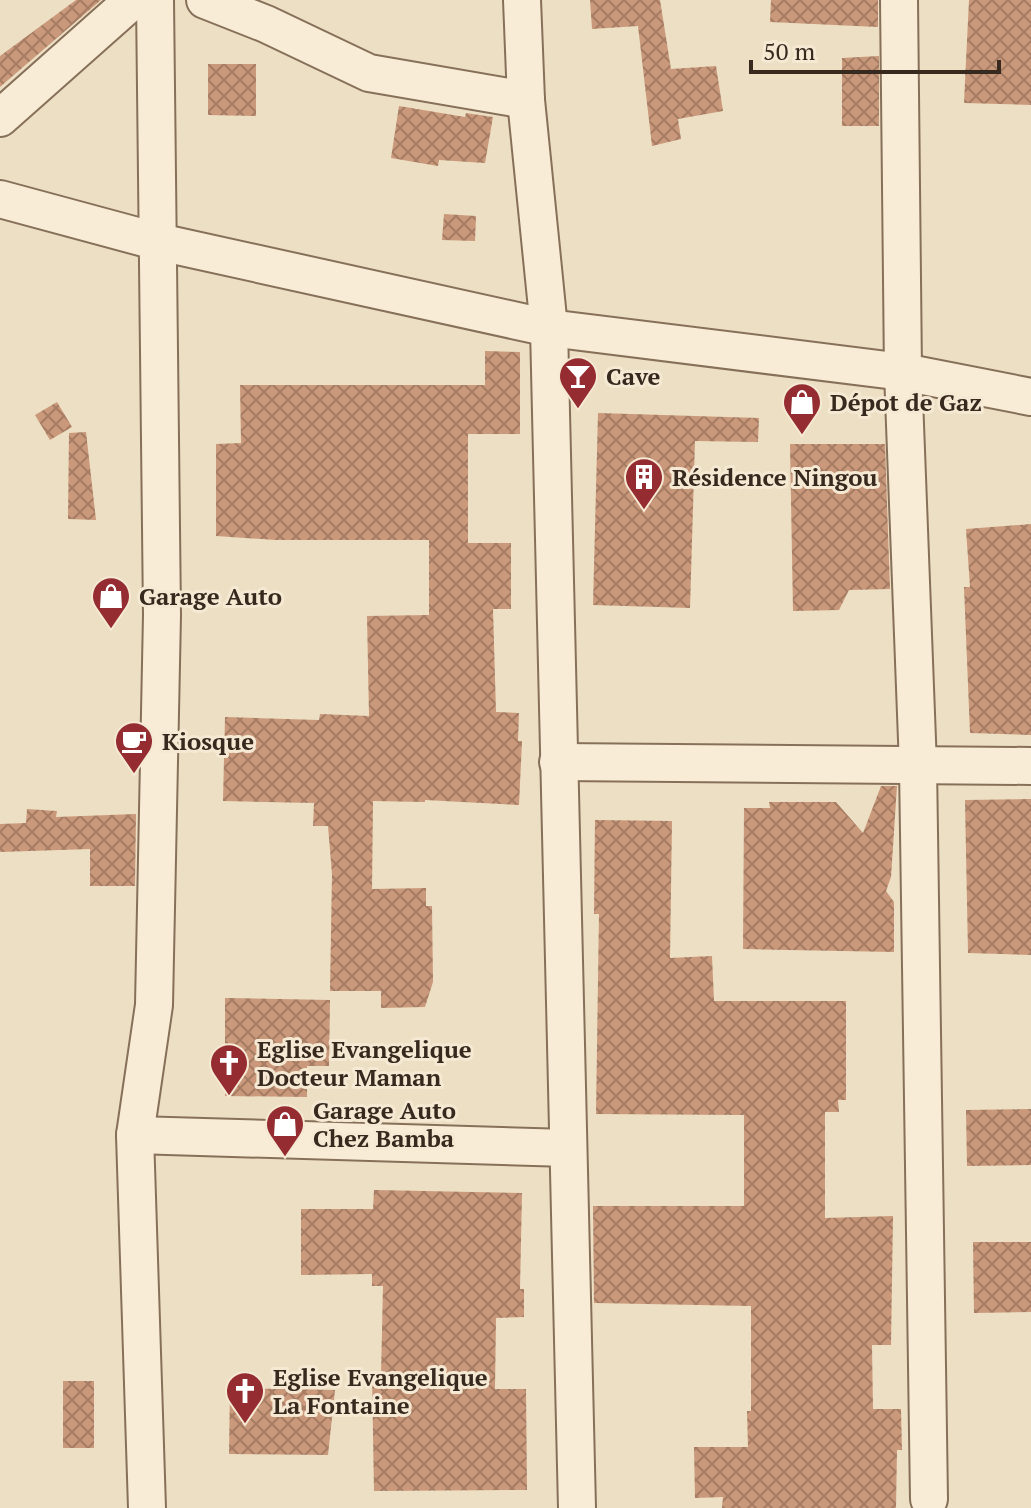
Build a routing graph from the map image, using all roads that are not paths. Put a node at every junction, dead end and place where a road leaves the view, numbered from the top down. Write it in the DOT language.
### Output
graph roads {
  1 [pos="133,0"];
  2 [pos="155,0"];
  3 [pos="205,0"];
  4 [pos="522,0"];
  5 [pos="899,0"];
  6 [pos="526,100"];
  7 [pos="0,118"];
  8 [pos="0,199"];
  9 [pos="159,242"];
  10 [pos="549,328"];
  11 [pos="903,372"];
  12 [pos="1031,397"];
  13 [pos="558,762"];
  14 [pos="918,766"];
  15 [pos="1031,766"];
  16 [pos="135,1135"];
  17 [pos="568,1148"];
  18 [pos="929,1499"];
  19 [pos="147,1508"];
  20 [pos="577,1508"];
  1 -- 7 [label="street"];
  2 -- 9 [label="street"];
  3 -- 6 [label="street"];
  4 -- 6 [label="street"];
  5 -- 11 [label="street"];
  6 -- 10 [label="street"];
  8 -- 9 [label="street"];
  9 -- 10 [label="street"];
  9 -- 16 [label="street"];
  10 -- 11 [label="street"];
  10 -- 13 [label="street"];
  11 -- 12 [label="street"];
  11 -- 14 [label="street"];
  13 -- 14 [label="street"];
  13 -- 17 [label="street"];
  14 -- 15 [label="street"];
  14 -- 18 [label="street"];
  16 -- 17 [label="street"];
  16 -- 19 [label="street"];
  17 -- 20 [label="street"];
}
